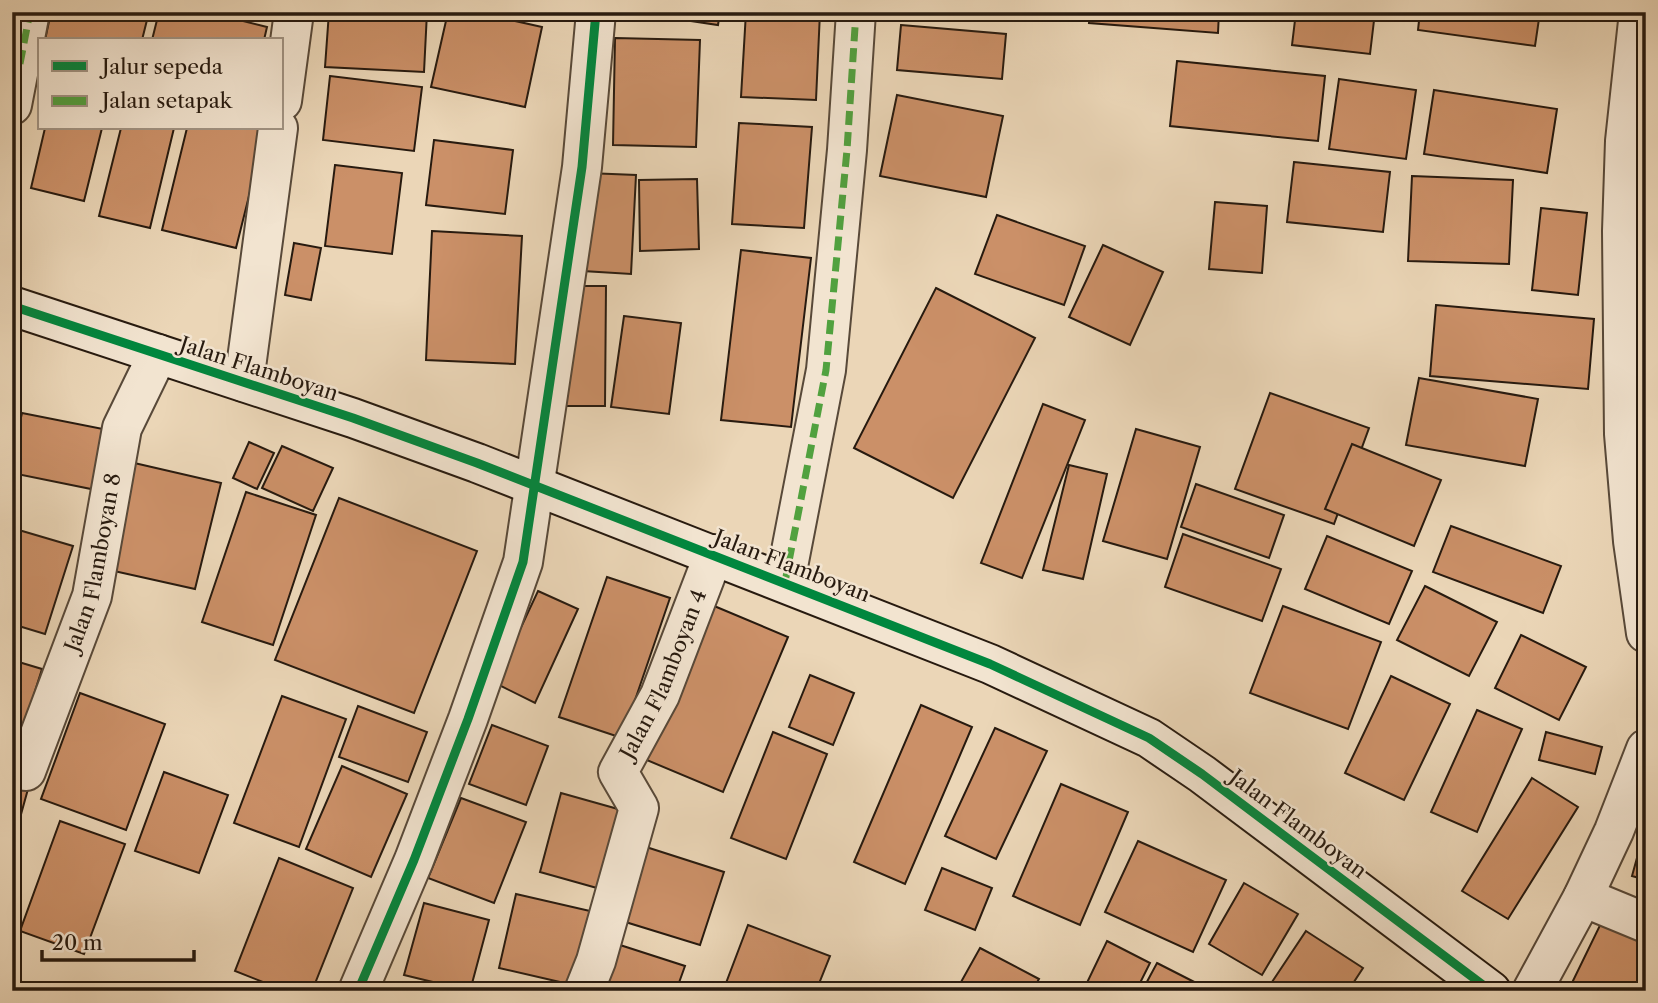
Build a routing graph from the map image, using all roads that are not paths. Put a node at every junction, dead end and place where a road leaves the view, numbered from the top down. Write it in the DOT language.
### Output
graph roads {
  1 [pos="30,12"];
  2 [pos="294,12"];
  3 [pos="596,12"];
  4 [pos="856,12"];
  5 [pos="1639,12"];
  6 [pos="284,86"];
  7 [pos="12,105"];
  8 [pos="278,130"];
  9 [pos="1635,141"];
  10 [pos="12,306"];
  11 [pos="158,354"];
  12 [pos="244,383"];
  13 [pos="1635,435"];
  14 [pos="536,486"];
  15 [pos="714,554"];
  16 [pos="785,582"];
  17 [pos="1646,633"];
  18 [pos="1646,749"];
  19 [pos="26,771"];
  20 [pos="1583,897"];
  21 [pos="1646,923"];
  22 [pos="358,991"];
  23 [pos="584,991"];
  24 [pos="1491,991"];
  25 [pos="1532,991"];
  1 -- 7 [label="street"];
  2 -- 6 [label="street"];
  3 -- 14 [label="street"];
  4 -- 16 [label="street"];
  5 -- 9 [label="street"];
  8 -- 12 [label="street"];
  9 -- 13 [label="street"];
  10 -- 11 [label="street, Jalan Flamboyan"];
  11 -- 12 [label="street, Jalan Flamboyan"];
  11 -- 19 [label="street, Jalan Flamboyan 8"];
  12 -- 14 [label="street, Jalan Flamboyan"];
  13 -- 17 [label="street"];
  14 -- 15 [label="street, Jalan Flamboyan"];
  14 -- 22 [label="street"];
  15 -- 16 [label="street, Jalan Flamboyan"];
  15 -- 23 [label="street, Jalan Flamboyan 4"];
  16 -- 24 [label="street, Jalan Flamboyan"];
  18 -- 20 [label="street"];
  20 -- 21 [label="street"];
  20 -- 25 [label="street"];
}
